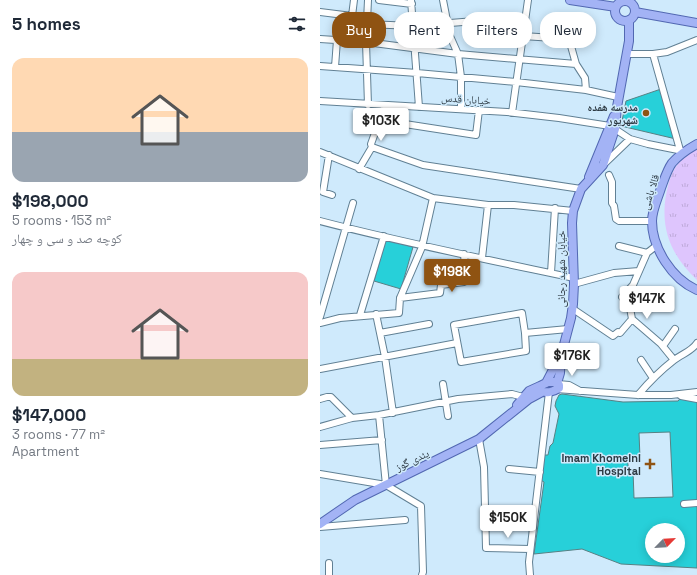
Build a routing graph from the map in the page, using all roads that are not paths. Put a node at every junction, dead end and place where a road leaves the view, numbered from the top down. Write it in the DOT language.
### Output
graph roads {
  1 [pos="354,0"];
  2 [pos="368,0"];
  3 [pos="380,0"];
  4 [pos="443,0"];
  5 [pos="528,0"];
  6 [pos="570,0"];
  7 [pos="626,1"];
  8 [pos="411,2"];
  9 [pos="616,8"];
  10 [pos="320,12"];
  11 [pos="367,12"];
  12 [pos="412,12"];
  13 [pos="445,12"];
  14 [pos="526,12"];
  15 [pos="635,12"];
  16 [pos="629,20"];
  17 [pos="697,23"];
  18 [pos="532,34"];
  19 [pos="320,39"];
  20 [pos="332,40"];
  21 [pos="697,40"];
  22 [pos="386,45"];
  23 [pos="454,45"];
  24 [pos="336,48"];
  25 [pos="366,48"];
  26 [pos="521,48"];
  27 [pos="415,50"];
  28 [pos="458,54"];
  29 [pos="626,54"];
  30 [pos="653,54"];
  31 [pos="520,59"];
  32 [pos="576,64"];
  33 [pos="320,66"];
  34 [pos="335,67"];
  35 [pos="367,70"];
  36 [pos="417,72"];
  37 [pos="461,77"];
  38 [pos="516,82"];
  39 [pos="586,90"];
  40 [pos="618,98"];
  41 [pos="320,101"];
  42 [pos="368,105"];
  43 [pos="384,106"];
  44 [pos="419,107"];
  45 [pos="461,109"];
  46 [pos="479,110"];
  47 [pos="512,113"];
  48 [pos="380,120"];
  49 [pos="612,128"];
  50 [pos="630,139"];
  51 [pos="697,144"];
  52 [pos="372,148"];
  53 [pos="682,151"];
  54 [pos="320,152"];
  55 [pos="329,156"];
  56 [pos="595,161"];
  57 [pos="603,165"];
  58 [pos="359,169"];
  59 [pos="609,175"];
  60 [pos="587,182"];
  61 [pos="581,189"];
  62 [pos="332,195"];
  63 [pos="433,198"];
  64 [pos="352,203"];
  65 [pos="488,205"];
  66 [pos="555,208"];
  67 [pos="573,211"];
  68 [pos="320,221"];
  69 [pos="652,221"];
  70 [pos="345,228"];
  71 [pos="384,236"];
  72 [pos="619,246"];
  73 [pos="656,246"];
  74 [pos="422,247"];
  75 [pos="647,253"];
  76 [pos="464,254"];
  77 [pos="482,258"];
  78 [pos="639,271"];
  79 [pos="551,273"];
  80 [pos="574,281"];
  81 [pos="694,289"];
  82 [pos="400,298"];
  83 [pos="697,298"];
  84 [pos="573,309"];
  85 [pos="376,314"];
  86 [pos="360,315"];
  87 [pos="320,316"];
  88 [pos="632,319"];
  89 [pos="320,323"];
  90 [pos="429,324"];
  91 [pos="568,329"];
  92 [pos="674,330"];
  93 [pos="380,333"];
  94 [pos="525,333"];
  95 [pos="457,343"];
  96 [pos="697,343"];
  97 [pos="663,346"];
  98 [pos="385,356"];
  99 [pos="641,360"];
  100 [pos="674,360"];
  101 [pos="320,369"];
  102 [pos="654,378"];
  103 [pos="443,384"];
  104 [pos="550,387"];
  105 [pos="697,392"];
  106 [pos="671,394"];
  107 [pos="638,395"];
  108 [pos="523,397"];
  109 [pos="320,399"];
  110 [pos="697,399"];
  111 [pos="446,402"];
  112 [pos="392,413"];
  113 [pos="512,413"];
  114 [pos="379,415"];
  115 [pos="448,416"];
  116 [pos="352,418"];
  117 [pos="320,427"];
  118 [pos="479,439"];
  119 [pos="382,440"];
  120 [pos="320,445"];
  121 [pos="509,469"];
  122 [pos="540,472"];
  123 [pos="320,474"];
  124 [pos="386,485"];
  125 [pos="697,503"];
  126 [pos="684,504"];
  127 [pos="405,520"];
  128 [pos="320,524"];
  129 [pos="320,527"];
  130 [pos="530,549"];
  131 [pos="329,563"];
  132 [pos="329,575"];
  133 [pos="422,575"];
  134 [pos="530,575"];
  1 -- 10 [label="street"];
  2 -- 11 [label="street"];
  3 -- 8 [label="street"];
  4 -- 13 [label="street"];
  5 -- 14 [label="street"];
  6 -- 9 [label="main road"];
  7 -- 9 [label="main road"];
  7 -- 15 [label="main road"];
  8 -- 12 [label="street"];
  9 -- 16 [label="main road"];
  15 -- 16 [label="main road"];
  15 -- 17 [label="main road"];
  16 -- 29 [label="main road"];
  18 -- 32 [label="street"];
  19 -- 20 [label="street"];
  21 -- 30 [label="street"];
  22 -- 27 [label="street"];
  23 -- 28 [label="street"];
  24 -- 34 [label="street"];
  25 -- 35 [label="street"];
  26 -- 31 [label="street"];
  27 -- 28 [label="street"];
  27 -- 36 [label="street"];
  28 -- 31 [label="street"];
  28 -- 37 [label="street"];
  29 -- 30 [label="street"];
  29 -- 40 [label="main road"];
  30 -- 53 [label="street"];
  31 -- 32 [label="street"];
  31 -- 38 [label="street"];
  32 -- 39 [label="street"];
  33 -- 34 [label="street"];
  34 -- 35 [label="street"];
  35 -- 36 [label="street"];
  35 -- 42 [label="street"];
  36 -- 37 [label="street"];
  36 -- 44 [label="street"];
  37 -- 38 [label="street"];
  37 -- 45 [label="street"];
  38 -- 39 [label="street"];
  38 -- 47 [label="street"];
  39 -- 40 [label="street"];
  40 -- 49 [label="main road"];
  41 -- 42 [label="street, خیابان قدس"];
  42 -- 43 [label="street, خیابان قدس"];
  43 -- 44 [label="street, خیابان قدس"];
  43 -- 48 [label="street"];
  44 -- 45 [label="street, خیابان قدس"];
  45 -- 46 [label="street, خیابان قدس"];
  46 -- 47 [label="street, خیابان قدس"];
  46 -- 48 [label="street"];
  47 -- 49 [label="street, خیابان قدس"];
  48 -- 52 [label="street"];
  49 -- 50 [label="street"];
  49 -- 56 [label="main road, خیابان شهید رجائی"];
  49 -- 57 [label="main road, خیابان شهید رجائی"];
  50 -- 53 [label="street"];
  50 -- 57 [label="street"];
  51 -- 53 [label="main road, قالا باشی"];
  52 -- 58 [label="street"];
  52 -- 61 [label="street"];
  53 -- 69 [label="main road, قالا باشی"];
  54 -- 55 [label="street"];
  55 -- 58 [label="street"];
  55 -- 62 [label="street"];
  56 -- 57 [label="main road"];
  56 -- 60 [label="main road, خیابان شهید رجائی"];
  57 -- 60 [label="main road, خیابان شهید رجائی"];
  58 -- 63 [label="street"];
  59 -- 69 [label="street"];
  60 -- 61 [label="main road, خیابان شهید رجائی"];
  61 -- 67 [label="main road, خیابان شهید رجائی"];
  63 -- 65 [label="street"];
  63 -- 74 [label="street"];
  64 -- 70 [label="street"];
  65 -- 66 [label="street"];
  65 -- 77 [label="street"];
  66 -- 67 [label="street"];
  66 -- 79 [label="street"];
  67 -- 80 [label="main road, خیابان شهید رجائی"];
  68 -- 70 [label="street"];
  69 -- 73 [label="main road, قالا باشی"];
  70 -- 71 [label="street"];
  70 -- 87 [label="street"];
  71 -- 74 [label="street"];
  71 -- 86 [label="street"];
  72 -- 75 [label="street"];
  73 -- 75 [label="street"];
  73 -- 81 [label="main road, قالا باشی"];
  74 -- 76 [label="street"];
  74 -- 82 [label="street"];
  75 -- 78 [label="street"];
  76 -- 77 [label="street"];
  76 -- 82 [label="street"];
  77 -- 79 [label="street"];
  78 -- 80 [label="street"];
  78 -- 88 [label="street"];
  79 -- 80 [label="street"];
  80 -- 84 [label="main road, خیابان شهید رجائی"];
  81 -- 83 [label="main road"];
  82 -- 85 [label="street"];
  84 -- 88 [label="street"];
  84 -- 91 [label="main road, خیابان شهید رجائی"];
  85 -- 86 [label="street"];
  85 -- 93 [label="street"];
  86 -- 89 [label="street"];
  88 -- 97 [label="street"];
  90 -- 93 [label="street"];
  91 -- 94 [label="street"];
  91 -- 104 [label="main road, خیابان شهید رجائی"];
  92 -- 97 [label="street"];
  93 -- 98 [label="street"];
  94 -- 95 [label="street"];
  94 -- 95 [label="street"];
  95 -- 98 [label="street"];
  96 -- 100 [label="street"];
  97 -- 100 [label="street"];
  98 -- 101 [label="street"];
  98 -- 112 [label="street"];
  99 -- 102 [label="street"];
  100 -- 102 [label="street"];
  102 -- 107 [label="street"];
  103 -- 111 [label="street"];
  104 -- 107 [label="street"];
  104 -- 108 [label="main road"];
  104 -- 113 [label="main road, یئدی گوز"];
  104 -- 122 [label="street"];
  105 -- 106 [label="street"];
  106 -- 107 [label="street"];
  106 -- 110 [label="street"];
  108 -- 111 [label="street"];
  108 -- 113 [label="main road"];
  109 -- 116 [label="street"];
  111 -- 112 [label="street"];
  111 -- 115 [label="street"];
  112 -- 114 [label="street"];
  113 -- 118 [label="main road, یئدی گوز"];
  114 -- 116 [label="street"];
  114 -- 119 [label="street"];
  116 -- 117 [label="street"];
  118 -- 124 [label="main road, یئدی گوز"];
  118 -- 130 [label="street"];
  119 -- 120 [label="street"];
  119 -- 124 [label="street"];
  121 -- 122 [label="street"];
  122 -- 130 [label="street"];
  123 -- 124 [label="street"];
  124 -- 128 [label="main road, یئدی گوز"];
  124 -- 133 [label="street"];
  125 -- 126 [label="street"];
  127 -- 129 [label="street"];
  130 -- 134 [label="street"];
  131 -- 132 [label="street"];
}
